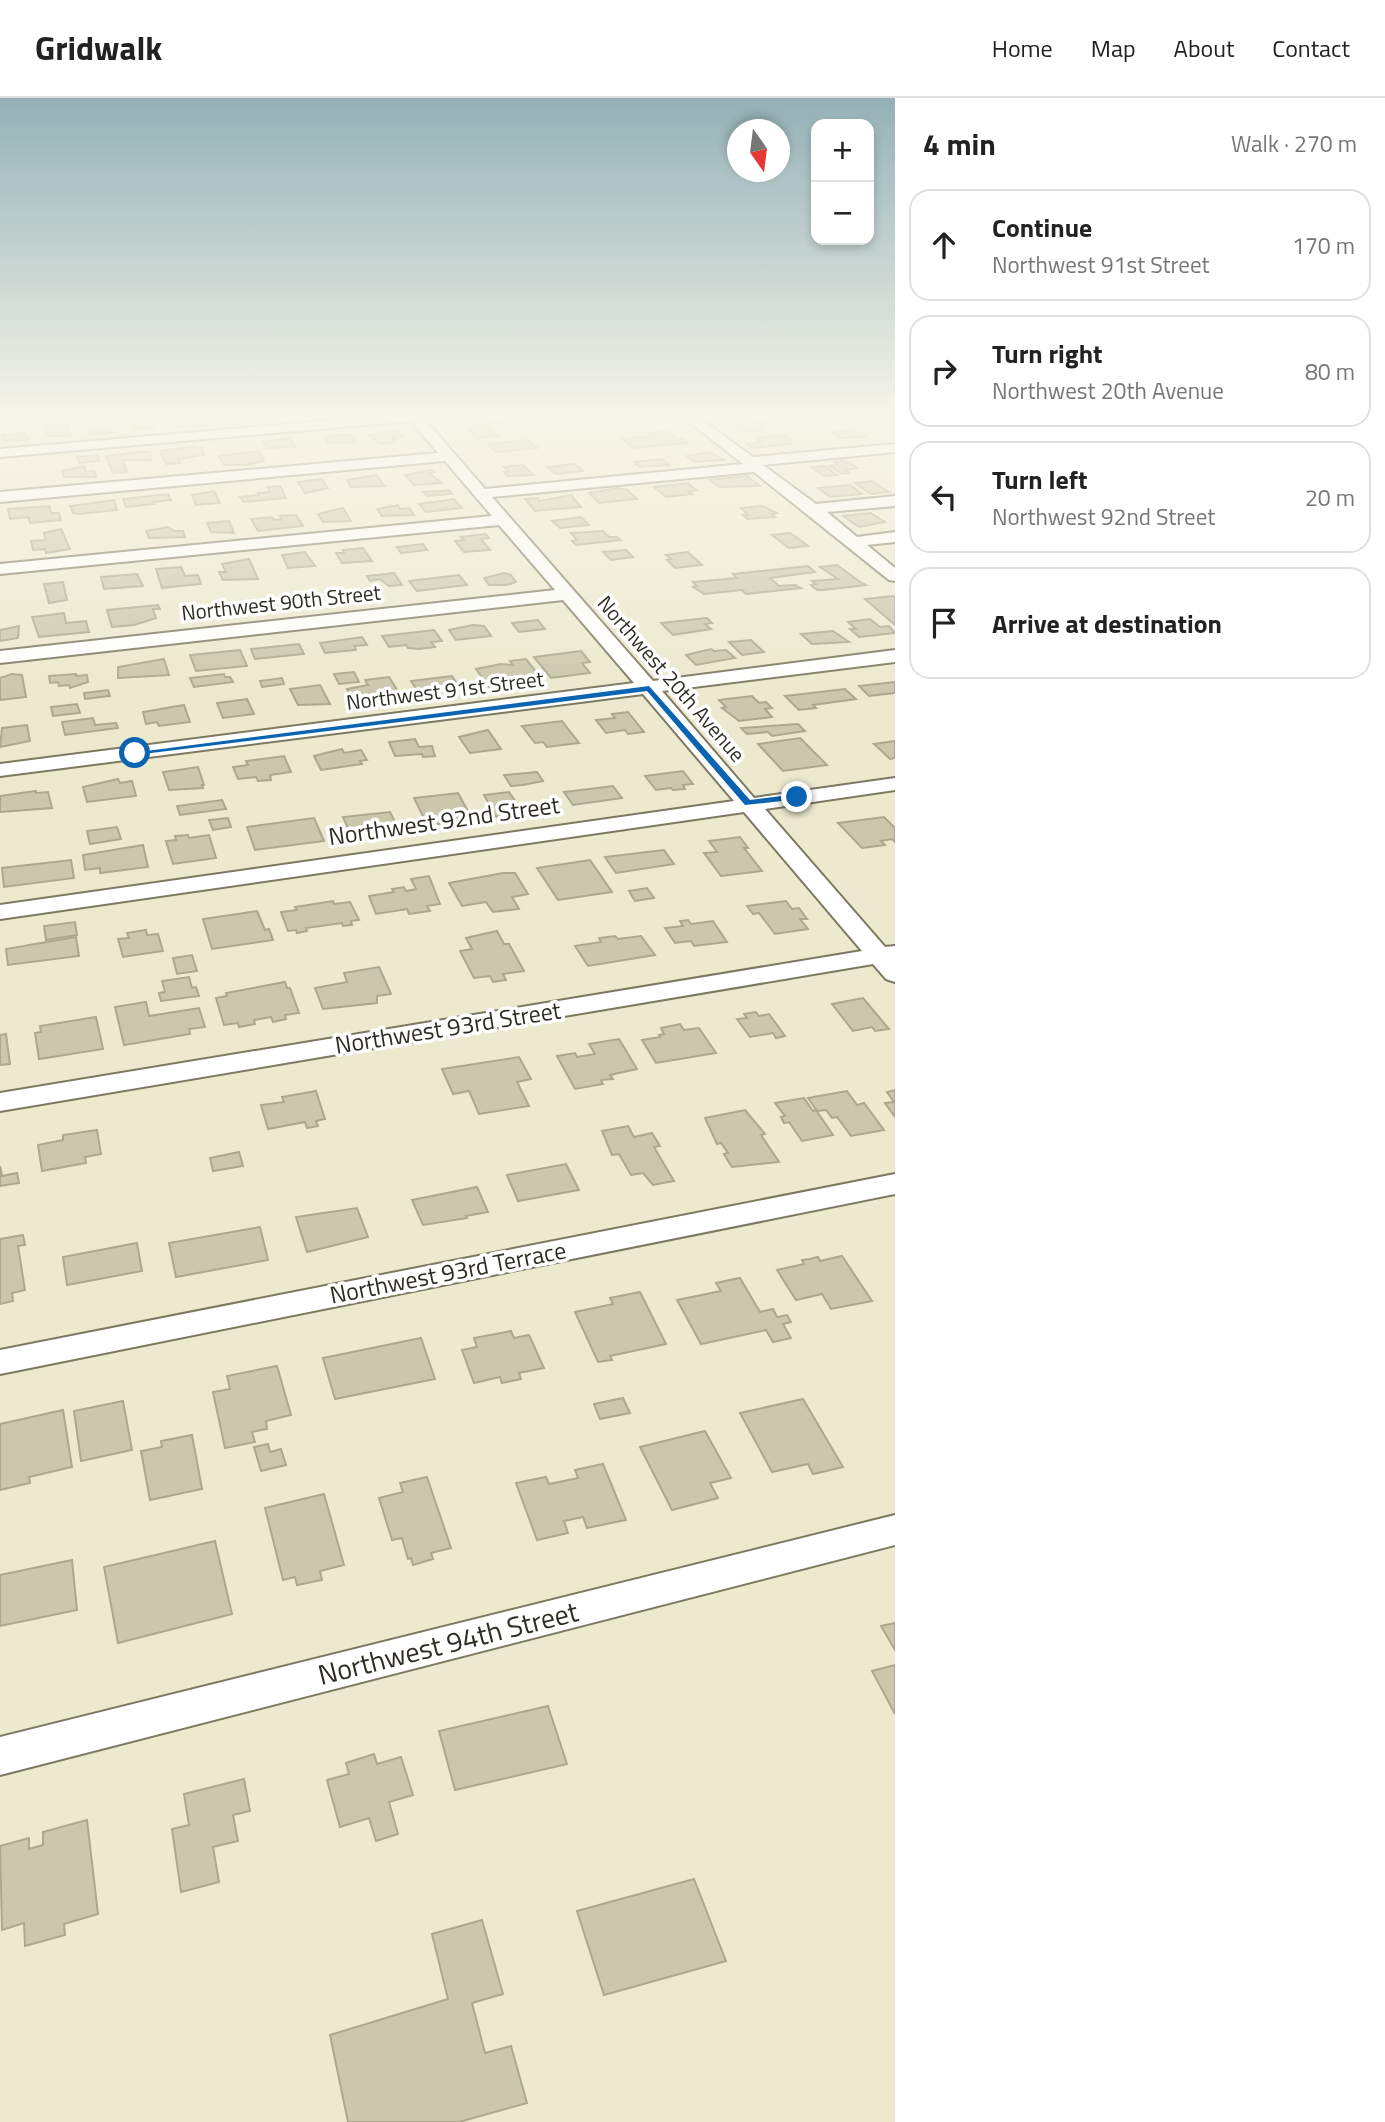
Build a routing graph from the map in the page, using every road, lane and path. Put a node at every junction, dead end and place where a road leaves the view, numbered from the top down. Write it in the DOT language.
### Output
graph roads {
  1 [pos="493,508"];
  2 [pos="819,508"];
  3 [pos="813,509"];
  4 [pos="503,520"];
  5 [pos="895,537"];
  6 [pos="851,542"];
  7 [pos="0,569"];
  8 [pos="895,576"];
  9 [pos="568,594"];
  10 [pos="895,656"];
  11 [pos="0,657"];
  12 [pos="649,689"];
  13 [pos="0,770"];
  14 [pos="895,784"];
  15 [pos="748,803"];
  16 [pos="0,912"];
  17 [pos="890,961"];
  18 [pos="0,1102"];
  19 [pos="895,1184"];
  20 [pos="0,1362"];
  21 [pos="895,1530"];
  22 [pos="0,1756"];
  1 -- 4 [label="street, Northwest 20th Avenue"];
  2 -- 3 [label="street"];
  3 -- 6 [label="street"];
  4 -- 7 [label="street"];
  4 -- 9 [label="street, Northwest 20th Avenue"];
  5 -- 6 [label="street"];
  6 -- 8 [label="street"];
  9 -- 11 [label="street, Northwest 90th Street"];
  9 -- 12 [label="street, Northwest 20th Avenue"];
  10 -- 12 [label="street, Northwest 91st Street"];
  12 -- 13 [label="street, Northwest 91st Street"];
  12 -- 15 [label="street, Northwest 20th Avenue"];
  14 -- 15 [label="street, Northwest 92nd Street"];
  15 -- 16 [label="street, Northwest 92nd Street"];
  15 -- 17 [label="street, Northwest 20th Avenue"];
  17 -- 18 [label="street, Northwest 93rd Street"];
  19 -- 20 [label="street, Northwest 93rd Terrace"];
  21 -- 22 [label="street, Northwest 94th Street"];
}
